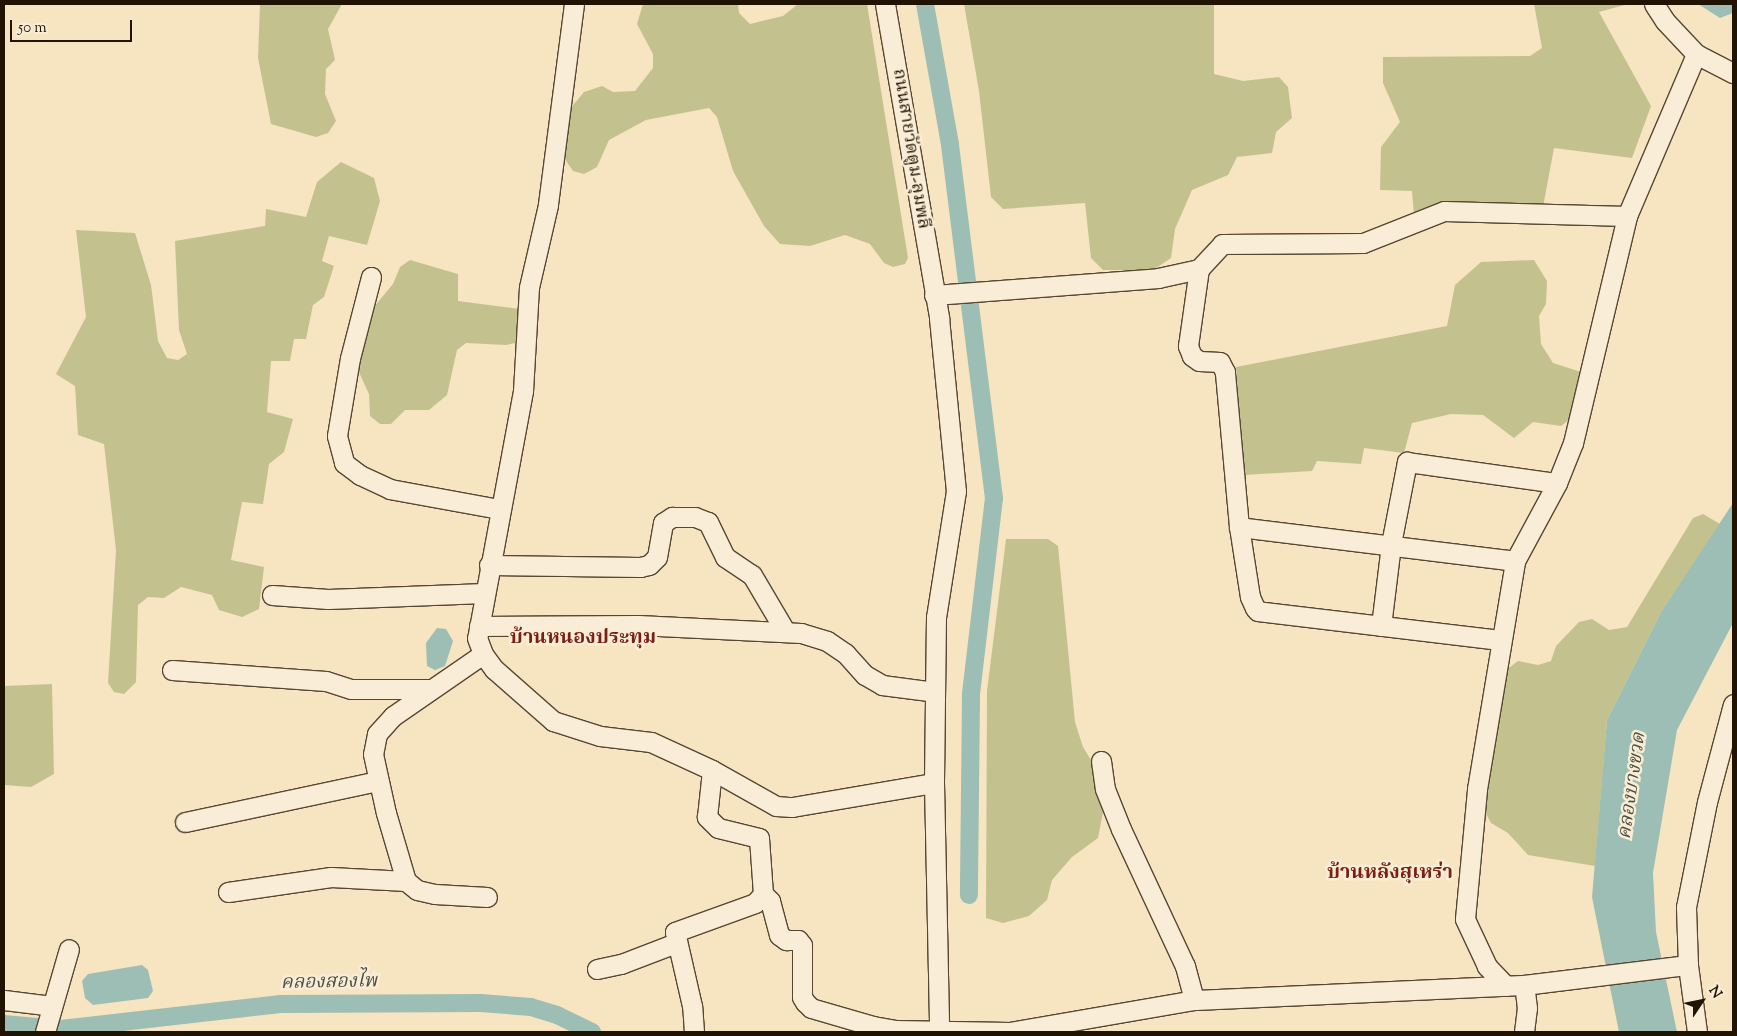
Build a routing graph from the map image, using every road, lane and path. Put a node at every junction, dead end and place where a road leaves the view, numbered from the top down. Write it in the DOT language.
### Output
graph roads {
  1 [pos="574,4"];
  2 [pos="885,4"];
  3 [pos="1654,4"];
  4 [pos="1696,54"];
  5 [pos="1733,73"];
  6 [pos="1627,216"];
  7 [pos="1199,268"];
  8 [pos="371,278"];
  9 [pos="940,294"];
  10 [pos="1557,483"];
  11 [pos="499,509"];
  12 [pos="1239,527"];
  13 [pos="1391,544"];
  14 [pos="1515,561"];
  15 [pos="489,565"];
  16 [pos="485,593"];
  17 [pos="272,596"];
  18 [pos="479,626"];
  19 [pos="1381,626"];
  20 [pos="785,631"];
  21 [pos="1500,640"];
  22 [pos="483,654"];
  23 [pos="172,670"];
  24 [pos="431,689"];
  25 [pos="935,692"];
  26 [pos="1733,704"];
  27 [pos="1102,761"];
  28 [pos="712,770"];
  29 [pos="378,781"];
  30 [pos="934,783"];
  31 [pos="185,822"];
  32 [pos="406,881"];
  33 [pos="228,892"];
  34 [pos="763,894"];
  35 [pos="486,897"];
  36 [pos="676,943"];
  37 [pos="68,949"];
  38 [pos="1683,966"];
  39 [pos="597,969"];
  40 [pos="1515,986"];
  41 [pos="4,1000"];
  42 [pos="1194,1000"];
  43 [pos="52,1006"];
  44 [pos="1080,1026"];
  45 [pos="873,1029"];
  46 [pos="939,1031"];
  47 [pos="46,1032"];
  48 [pos="694,1032"];
  49 [pos="1524,1032"];
  50 [pos="1697,1032"];
  1 -- 11 [label="street"];
  2 -- 9 [label="street, ถนนสายวัดตูม-ลุมพลี"];
  3 -- 4 [label="street"];
  4 -- 5 [label="street"];
  4 -- 6 [label="street"];
  6 -- 7 [label="street"];
  6 -- 10 [label="street"];
  7 -- 9 [label="street"];
  7 -- 12 [label="street"];
  8 -- 11 [label="street"];
  9 -- 25 [label="street, ถนนสายวัดตูม-ลุมพลี"];
  10 -- 13 [label="street"];
  10 -- 14 [label="street"];
  11 -- 15 [label="street"];
  12 -- 13 [label="street"];
  12 -- 19 [label="street"];
  13 -- 14 [label="street"];
  13 -- 19 [label="street"];
  14 -- 21 [label="street"];
  15 -- 16 [label="street"];
  15 -- 20 [label="street"];
  16 -- 17 [label="street"];
  16 -- 18 [label="street"];
  18 -- 20 [label="street"];
  18 -- 22 [label="street"];
  19 -- 21 [label="street"];
  20 -- 25 [label="street"];
  21 -- 40 [label="street"];
  22 -- 24 [label="street"];
  22 -- 28 [label="street"];
  23 -- 24 [label="street"];
  24 -- 29 [label="street"];
  25 -- 30 [label="street, ถนนสายวัดตูม-ลุมพลี"];
  26 -- 38 [label="street"];
  27 -- 42 [label="street"];
  28 -- 30 [label="street"];
  28 -- 34 [label="street"];
  29 -- 31 [label="street"];
  29 -- 32 [label="street"];
  30 -- 46 [label="street, ถนนสายวัดตูม-ลุมพลี"];
  32 -- 33 [label="street"];
  32 -- 35 [label="street"];
  34 -- 36 [label="street"];
  34 -- 45 [label="street"];
  36 -- 39 [label="street"];
  36 -- 48 [label="street"];
  37 -- 43 [label="street"];
  38 -- 40 [label="street"];
  38 -- 50 [label="street"];
  40 -- 42 [label="street"];
  40 -- 49 [label="street"];
  41 -- 43 [label="street"];
  42 -- 44 [label="street"];
  43 -- 47 [label="street"];
  44 -- 46 [label="street"];
  45 -- 46 [label="street"];
}
